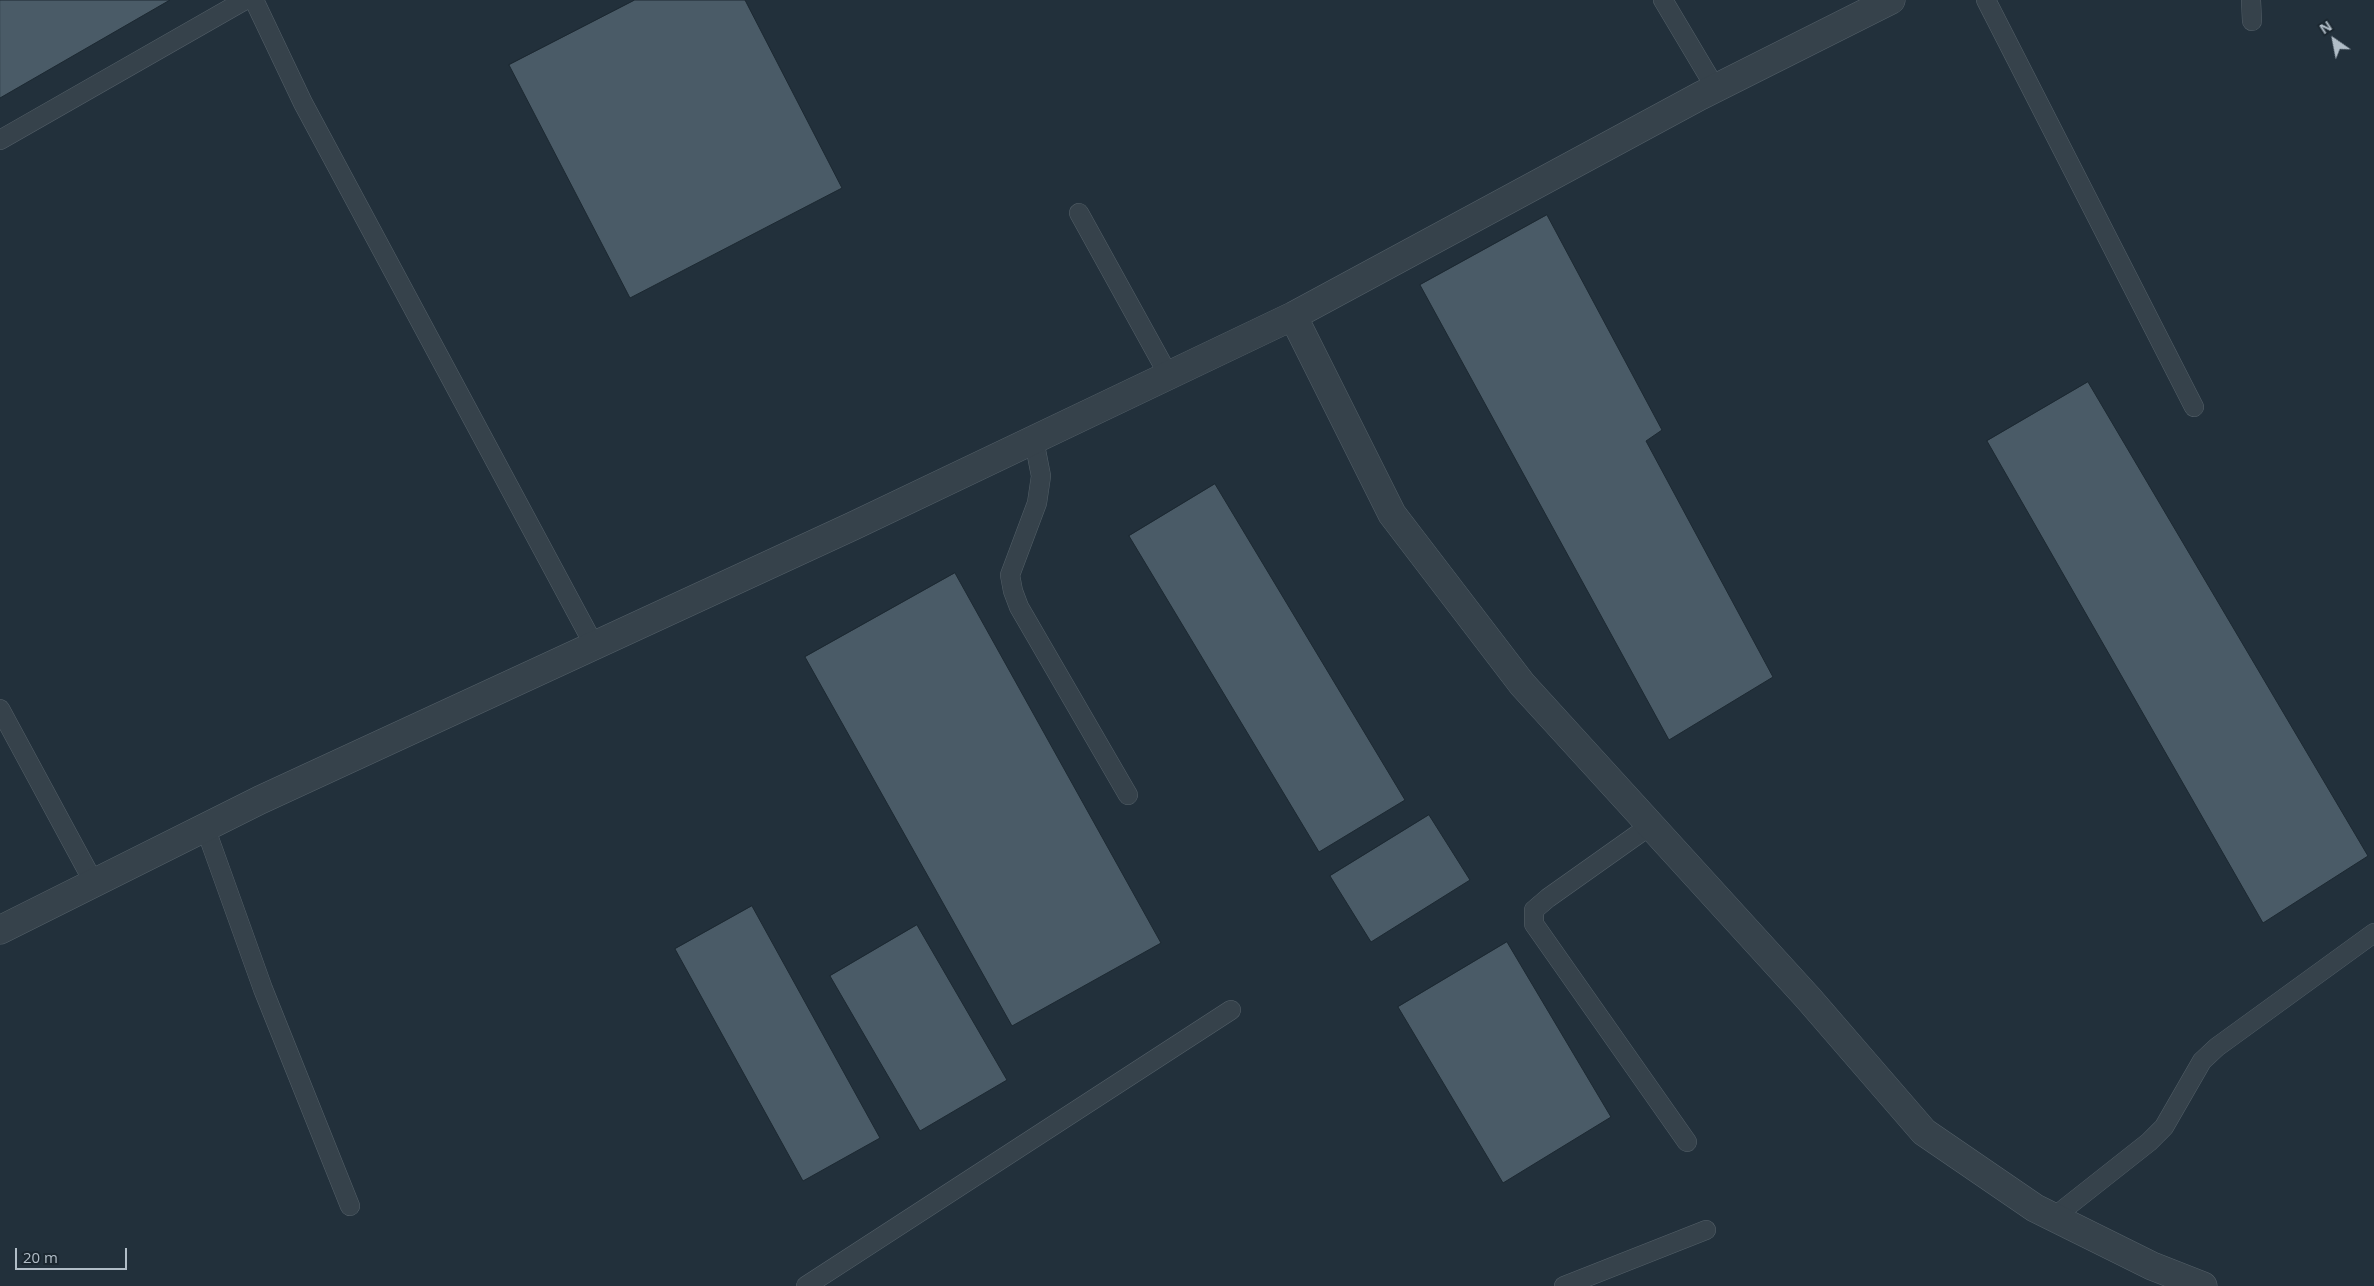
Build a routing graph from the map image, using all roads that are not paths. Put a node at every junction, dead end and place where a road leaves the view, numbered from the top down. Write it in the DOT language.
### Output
graph roads {
  1 [pos="245,0"];
  2 [pos="254,0"];
  3 [pos="1662,0"];
  4 [pos="1891,0"];
  5 [pos="1986,0"];
  6 [pos="2251,0"];
  7 [pos="2252,21"];
  8 [pos="1716,89"];
  9 [pos="0,140"];
  10 [pos="1079,213"];
  11 [pos="1293,316"];
  12 [pos="1168,376"];
  13 [pos="2194,407"];
  14 [pos="1034,440"];
  15 [pos="594,644"];
  16 [pos="0,709"];
  17 [pos="1128,795"];
  18 [pos="1651,824"];
  19 [pos="205,827"];
  20 [pos="94,883"];
  21 [pos="0,930"];
  22 [pos="2374,933"];
  23 [pos="1231,1010"];
  24 [pos="1687,1142"];
  25 [pos="350,1206"];
  26 [pos="2054,1218"];
  27 [pos="1706,1230"];
  28 [pos="806,1286"];
  29 [pos="1564,1286"];
  30 [pos="2203,1286"];
  1 -- 9 [label="lane"];
  2 -- 15 [label="lane"];
  3 -- 8 [label="lane"];
  4 -- 8 [label="street"];
  5 -- 13 [label="lane"];
  6 -- 7 [label="lane"];
  8 -- 11 [label="street"];
  10 -- 12 [label="lane"];
  11 -- 12 [label="street"];
  11 -- 18 [label="street"];
  12 -- 14 [label="street"];
  14 -- 15 [label="street"];
  14 -- 17 [label="lane"];
  15 -- 19 [label="street"];
  16 -- 20 [label="lane"];
  18 -- 24 [label="lane"];
  18 -- 26 [label="street"];
  19 -- 20 [label="street"];
  19 -- 25 [label="lane"];
  20 -- 21 [label="street"];
  22 -- 26 [label="lane"];
  23 -- 28 [label="lane"];
  26 -- 30 [label="street"];
  27 -- 29 [label="lane"];
}
